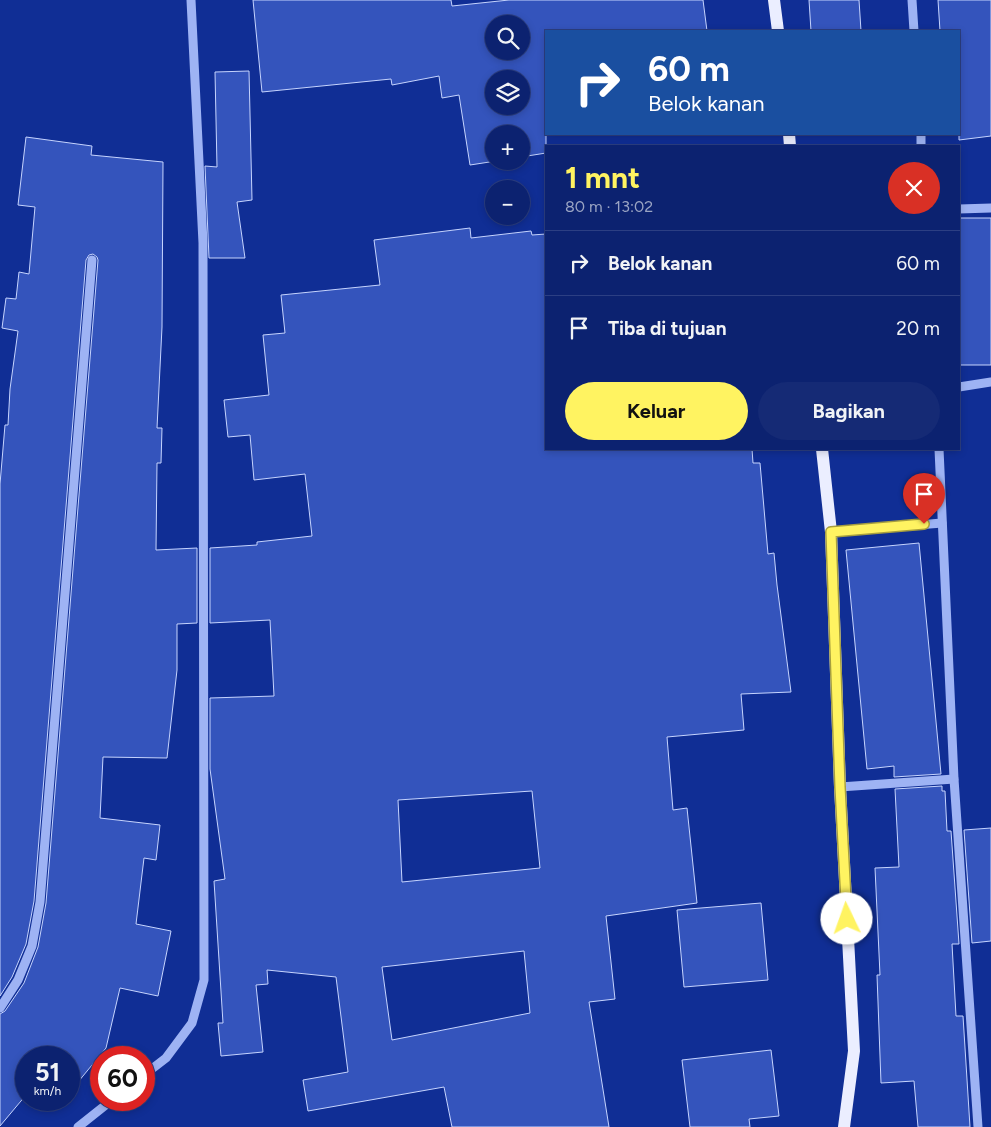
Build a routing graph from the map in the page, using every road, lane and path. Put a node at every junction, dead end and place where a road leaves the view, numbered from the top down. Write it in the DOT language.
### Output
graph roads {
  1 [pos="191,0"];
  2 [pos="774,0"];
  3 [pos="912,0"];
  4 [pos="778,30"];
  5 [pos="914,30"];
  6 [pos="991,208"];
  7 [pos="960,209"];
  8 [pos="92,260"];
  9 [pos="991,382"];
  10 [pos="960,387"];
  11 [pos="822,450"];
  12 [pos="939,450"];
  13 [pos="942,523"];
  14 [pos="831,532"];
  15 [pos="954,779"];
  16 [pos="840,787"];
  17 [pos="0,1008"];
  18 [pos="155,1066"];
  19 [pos="98,1111"];
  20 [pos="78,1127"];
  21 [pos="844,1127"];
  22 [pos="978,1127"];
  1 -- 18 [label="street"];
  2 -- 4 [label="main road"];
  3 -- 5 [label="street"];
  6 -- 7 [label="street"];
  8 -- 17 [label="street"];
  9 -- 10 [label="street"];
  11 -- 14 [label="main road"];
  12 -- 13 [label="street"];
  13 -- 14 [label="street"];
  13 -- 15 [label="street"];
  14 -- 16 [label="main road"];
  15 -- 16 [label="street"];
  15 -- 22 [label="street"];
  16 -- 21 [label="main road"];
  19 -- 20 [label="street"];
}
